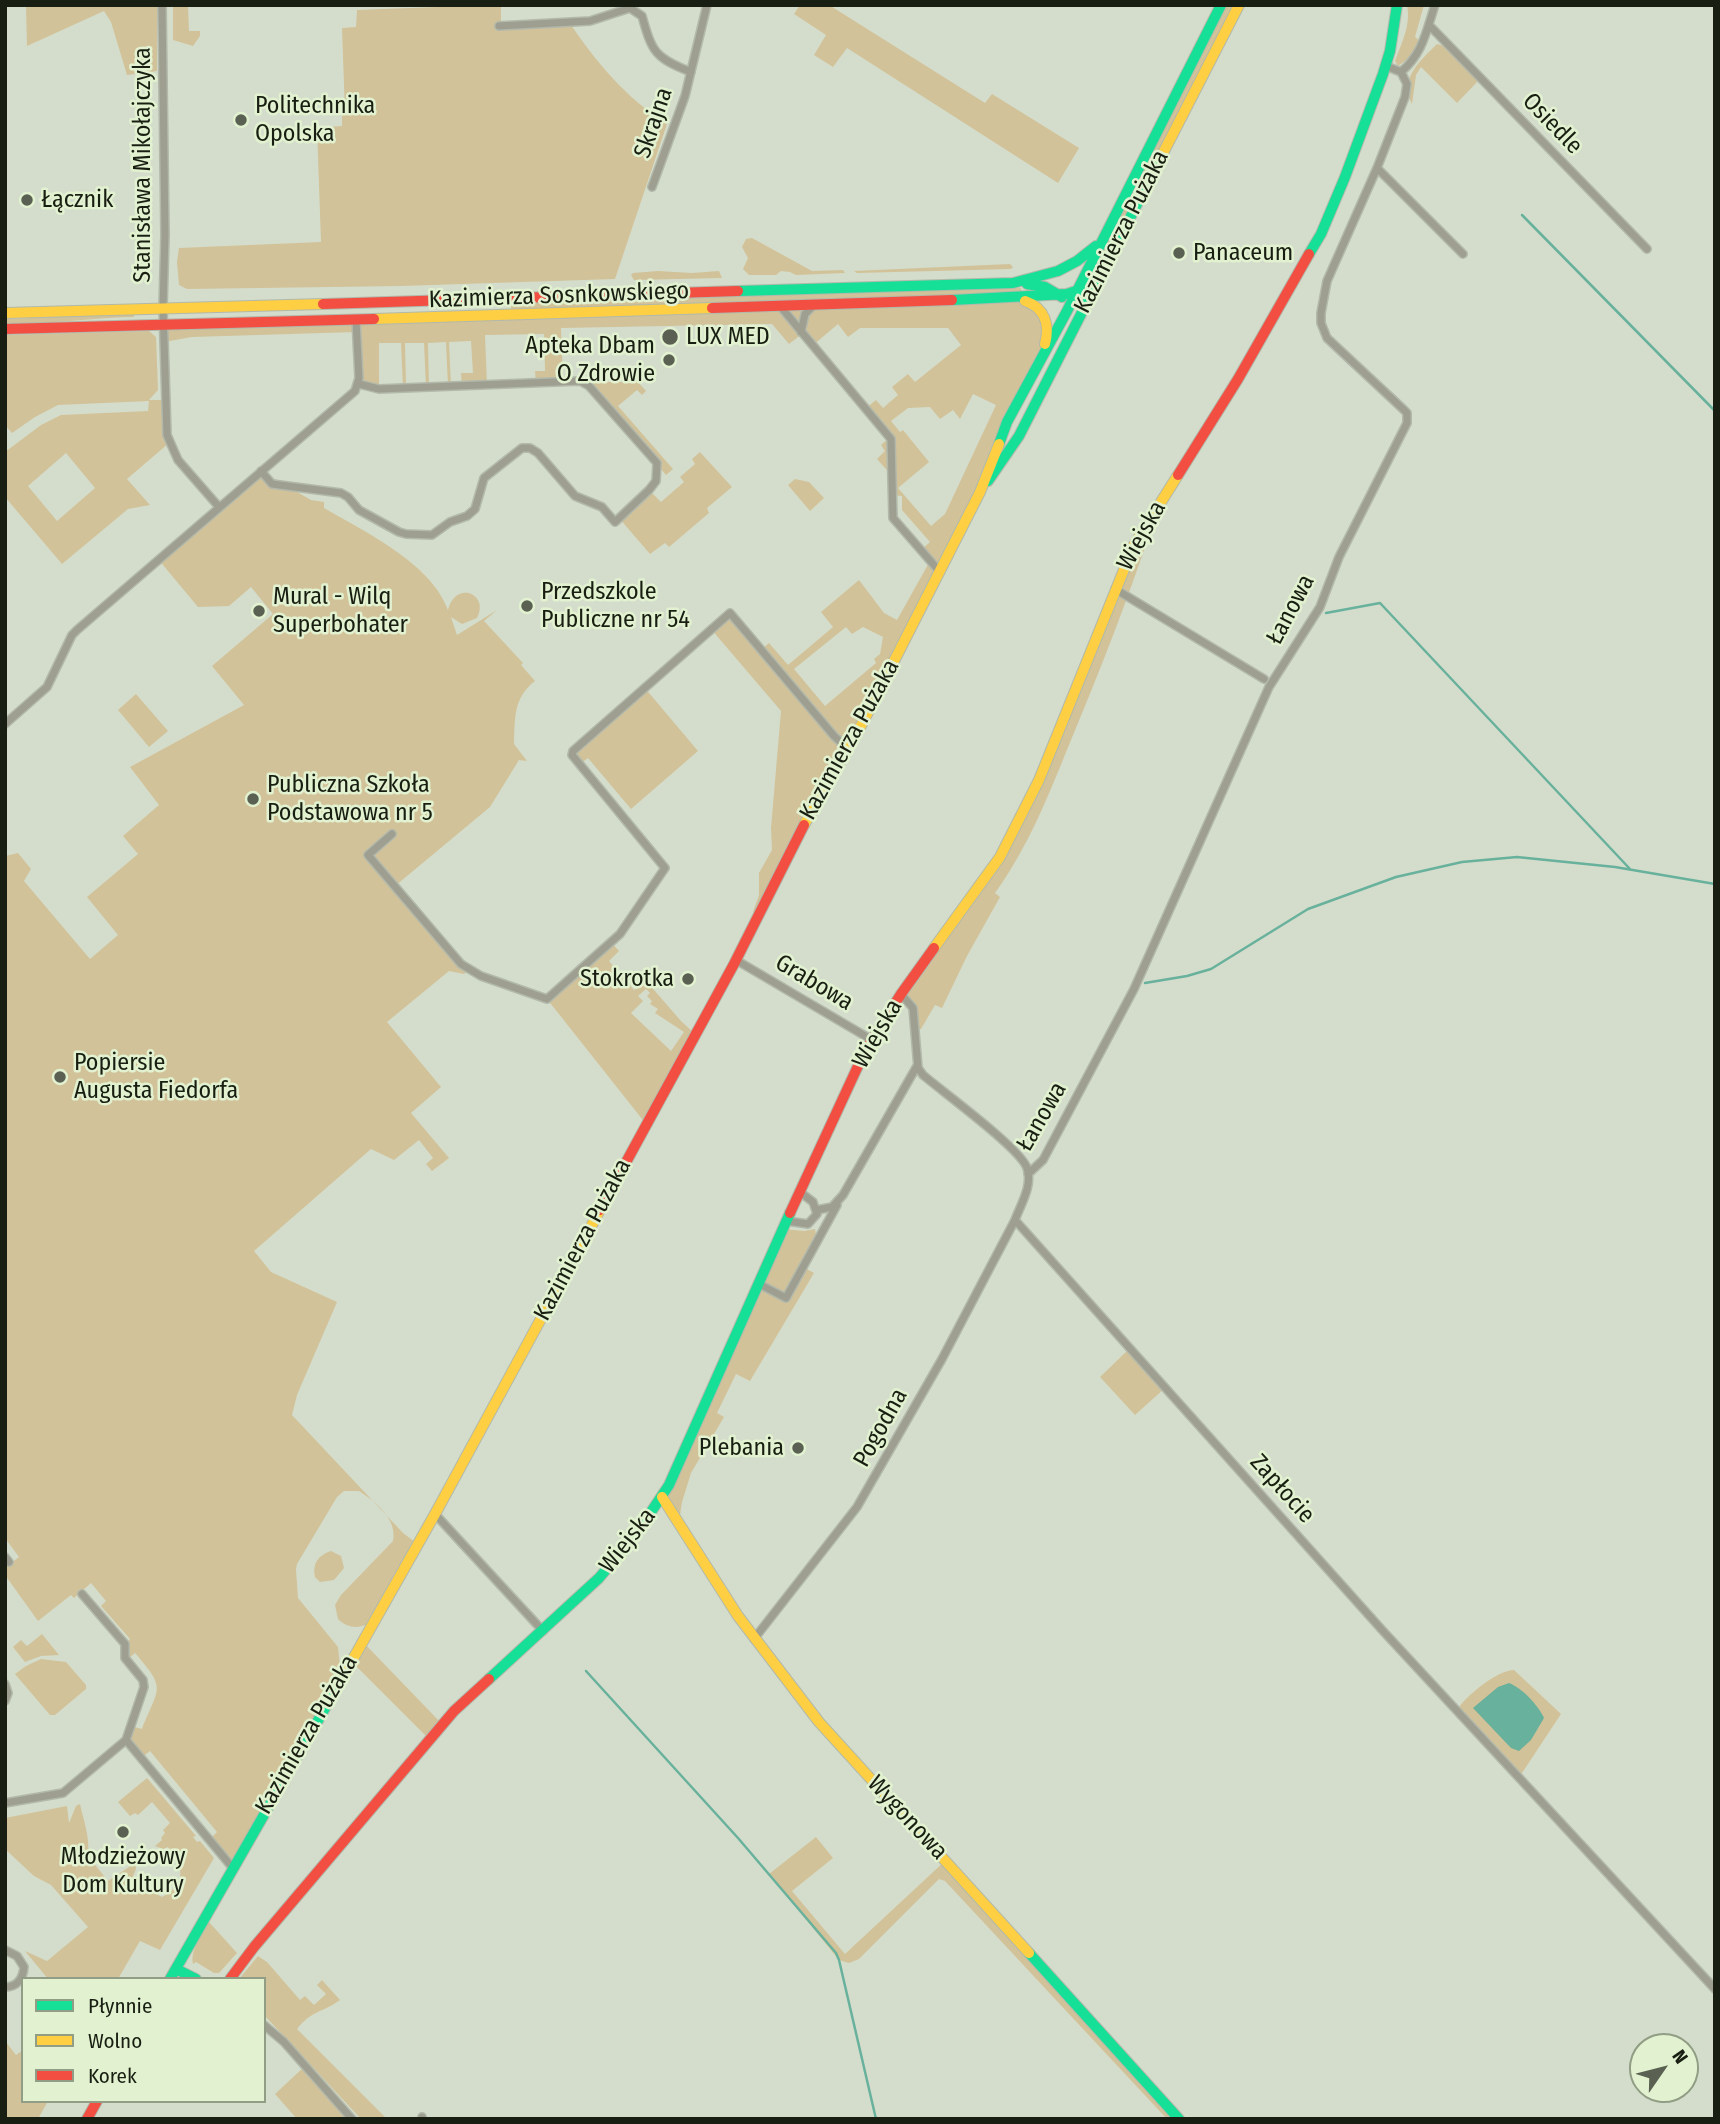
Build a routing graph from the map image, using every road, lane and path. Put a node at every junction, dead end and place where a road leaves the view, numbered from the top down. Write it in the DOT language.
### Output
graph roads {
  1 [pos="162,5"];
  2 [pos="707,5"];
  3 [pos="1221,5"];
  4 [pos="1239,5"];
  5 [pos="1398,5"];
  6 [pos="1435,5"];
  7 [pos="1429,25"];
  8 [pos="499,26"];
  9 [pos="1386,66"];
  10 [pos="691,72"];
  11 [pos="1401,72"];
  12 [pos="1377,168"];
  13 [pos="652,187"];
  14 [pos="1102,241"];
  15 [pos="1647,249"];
  16 [pos="1463,254"];
  17 [pos="1101,275"];
  18 [pos="1013,283"];
  19 [pos="1076,293"];
  20 [pos="1062,296"];
  21 [pos="1011,299"];
  22 [pos="813,305"];
  23 [pos="780,306"];
  24 [pos="163,308"];
  25 [pos="1069,308"];
  26 [pos="5,313"];
  27 [pos="356,320"];
  28 [pos="163,324"];
  29 [pos="5,329"];
  30 [pos="801,332"];
  31 [pos="1067,339"];
  32 [pos="1040,359"];
  33 [pos="359,384"];
  34 [pos="261,471"];
  35 [pos="980,492"];
  36 [pos="219,507"];
  37 [pos="940,572"];
  38 [pos="1115,589"];
  39 [pos="1264,679"];
  40 [pos="5,724"];
  41 [pos="847,748"];
  42 [pos="392,834"];
  43 [pos="736,960"];
  44 [pos="901,995"];
  45 [pos="872,1040"];
  46 [pos="917,1066"];
  47 [pos="1028,1174"];
  48 [pos="800,1192"];
  49 [pos="843,1195"];
  50 [pos="817,1210"];
  51 [pos="1015,1220"];
  52 [pos="787,1221"];
  53 [pos="812,1222"];
  54 [pos="817,1241"];
  55 [pos="759,1284"];
  56 [pos="662,1497"];
  57 [pos="435,1514"];
  58 [pos="82,1594"];
  59 [pos="543,1631"];
  60 [pos="754,1639"];
  61 [pos="5,1684"];
  62 [pos="5,1701"];
  63 [pos="126,1740"];
  64 [pos="5,1803"];
  65 [pos="232,1867"];
  66 [pos="5,1950"];
  67 [pos="176,1969"];
  68 [pos="21,1977"];
  69 [pos="171,1977"];
  70 [pos="192,1977"];
  71 [pos="232,1977"];
  72 [pos="21,1978"];
  73 [pos="5,1987"];
  74 [pos="1715,1989"];
  75 [pos="266,2027"];
  76 [pos="96,2103"];
  77 [pos="87,2119"];
  78 [pos="352,2119"];
  79 [pos="1179,2119"];
  1 -- 24 [label="street, Stanisława Mikołajczyka"];
  2 -- 10 [label="street, Skrajna"];
  3 -- 14 [label="street, Kazimierza Pużaka"];
  4 -- 17 [label="street, Kazimierza Pużaka"];
  5 -- 9 [label="street, Wiejska"];
  6 -- 7 [label="street"];
  7 -- 11 [label="street"];
  7 -- 15 [label="street, Osiedle"];
  8 -- 10 [label="street, Skrajna"];
  9 -- 11 [label="street"];
  9 -- 38 [label="street, Wiejska"];
  10 -- 13 [label="street, Skrajna"];
  11 -- 12 [label="street, Łanowa"];
  12 -- 16 [label="street"];
  12 -- 47 [label="street, Łanowa"];
  14 -- 18 [label="street, Kazimierza Sosnkowskiego"];
  14 -- 19 [label="street, Kazimierza Pużaka"];
  17 -- 19 [label="street, Kazimierza Sosnkowskiego"];
  17 -- 31 [label="street, Kazimierza Pużaka"];
  18 -- 20 [label="street"];
  18 -- 24 [label="street, Kazimierza Sosnkowskiego"];
  19 -- 20 [label="street, Kazimierza Sosnkowskiego"];
  19 -- 25 [label="street, Kazimierza Pużaka"];
  20 -- 21 [label="street, Kazimierza Sosnkowskiego"];
  20 -- 25 [label="street"];
  21 -- 22 [label="street, Kazimierza Sosnkowskiego"];
  21 -- 32 [label="street"];
  22 -- 23 [label="street, Kazimierza Sosnkowskiego"];
  22 -- 30 [label="street"];
  23 -- 27 [label="street, Kazimierza Sosnkowskiego"];
  23 -- 30 [label="street"];
  24 -- 26 [label="street, Kazimierza Sosnkowskiego"];
  24 -- 28 [label="street, Stanisława Mikołajczyka"];
  25 -- 31 [label="street"];
  25 -- 32 [label="street, Kazimierza Pużaka"];
  27 -- 28 [label="street, Kazimierza Sosnkowskiego"];
  27 -- 33 [label="street"];
  28 -- 29 [label="street, Kazimierza Sosnkowskiego"];
  28 -- 36 [label="street, Stanisława Mikołajczyka"];
  30 -- 37 [label="street"];
  31 -- 35 [label="street, Kazimierza Pużaka"];
  32 -- 35 [label="street, Kazimierza Pużaka"];
  33 -- 34 [label="street"];
  33 -- 34 [label="street"];
  34 -- 36 [label="street"];
  35 -- 37 [label="street, Kazimierza Pużaka"];
  36 -- 40 [label="street"];
  37 -- 41 [label="street, Kazimierza Pużaka"];
  38 -- 39 [label="street"];
  38 -- 44 [label="street, Wiejska"];
  41 -- 42 [label="street"];
  41 -- 43 [label="street, Kazimierza Pużaka"];
  43 -- 45 [label="street, Grabowa"];
  43 -- 57 [label="street, Kazimierza Pużaka"];
  44 -- 45 [label="street, Wiejska"];
  44 -- 46 [label="street"];
  45 -- 48 [label="street, Wiejska"];
  46 -- 47 [label="street"];
  46 -- 49 [label="street"];
  47 -- 51 [label="street"];
  48 -- 50 [label="street"];
  48 -- 52 [label="street, Wiejska"];
  49 -- 50 [label="street"];
  49 -- 54 [label="street"];
  50 -- 53 [label="street"];
  51 -- 60 [label="street, Pogodna"];
  51 -- 74 [label="street, Zapłocie"];
  52 -- 53 [label="street"];
  52 -- 55 [label="street, Wiejska"];
  53 -- 54 [label="street"];
  54 -- 55 [label="street"];
  55 -- 56 [label="street, Wiejska"];
  56 -- 59 [label="street, Wiejska"];
  56 -- 60 [label="street, Wygonowa"];
  57 -- 59 [label="street"];
  57 -- 65 [label="street, Kazimierza Pużaka"];
  58 -- 63 [label="street"];
  59 -- 71 [label="street, Wiejska"];
  60 -- 79 [label="street, Wygonowa"];
  61 -- 62 [label="street"];
  63 -- 64 [label="street"];
  63 -- 65 [label="street"];
  65 -- 67 [label="street, Kazimierza Pużaka"];
  66 -- 68 [label="street"];
  67 -- 69 [label="street, Kazimierza Pużaka"];
  67 -- 70 [label="street"];
  72 -- 73 [label="street"];
  75 -- 78 [label="street"];
  76 -- 77 [label="street"];
}
